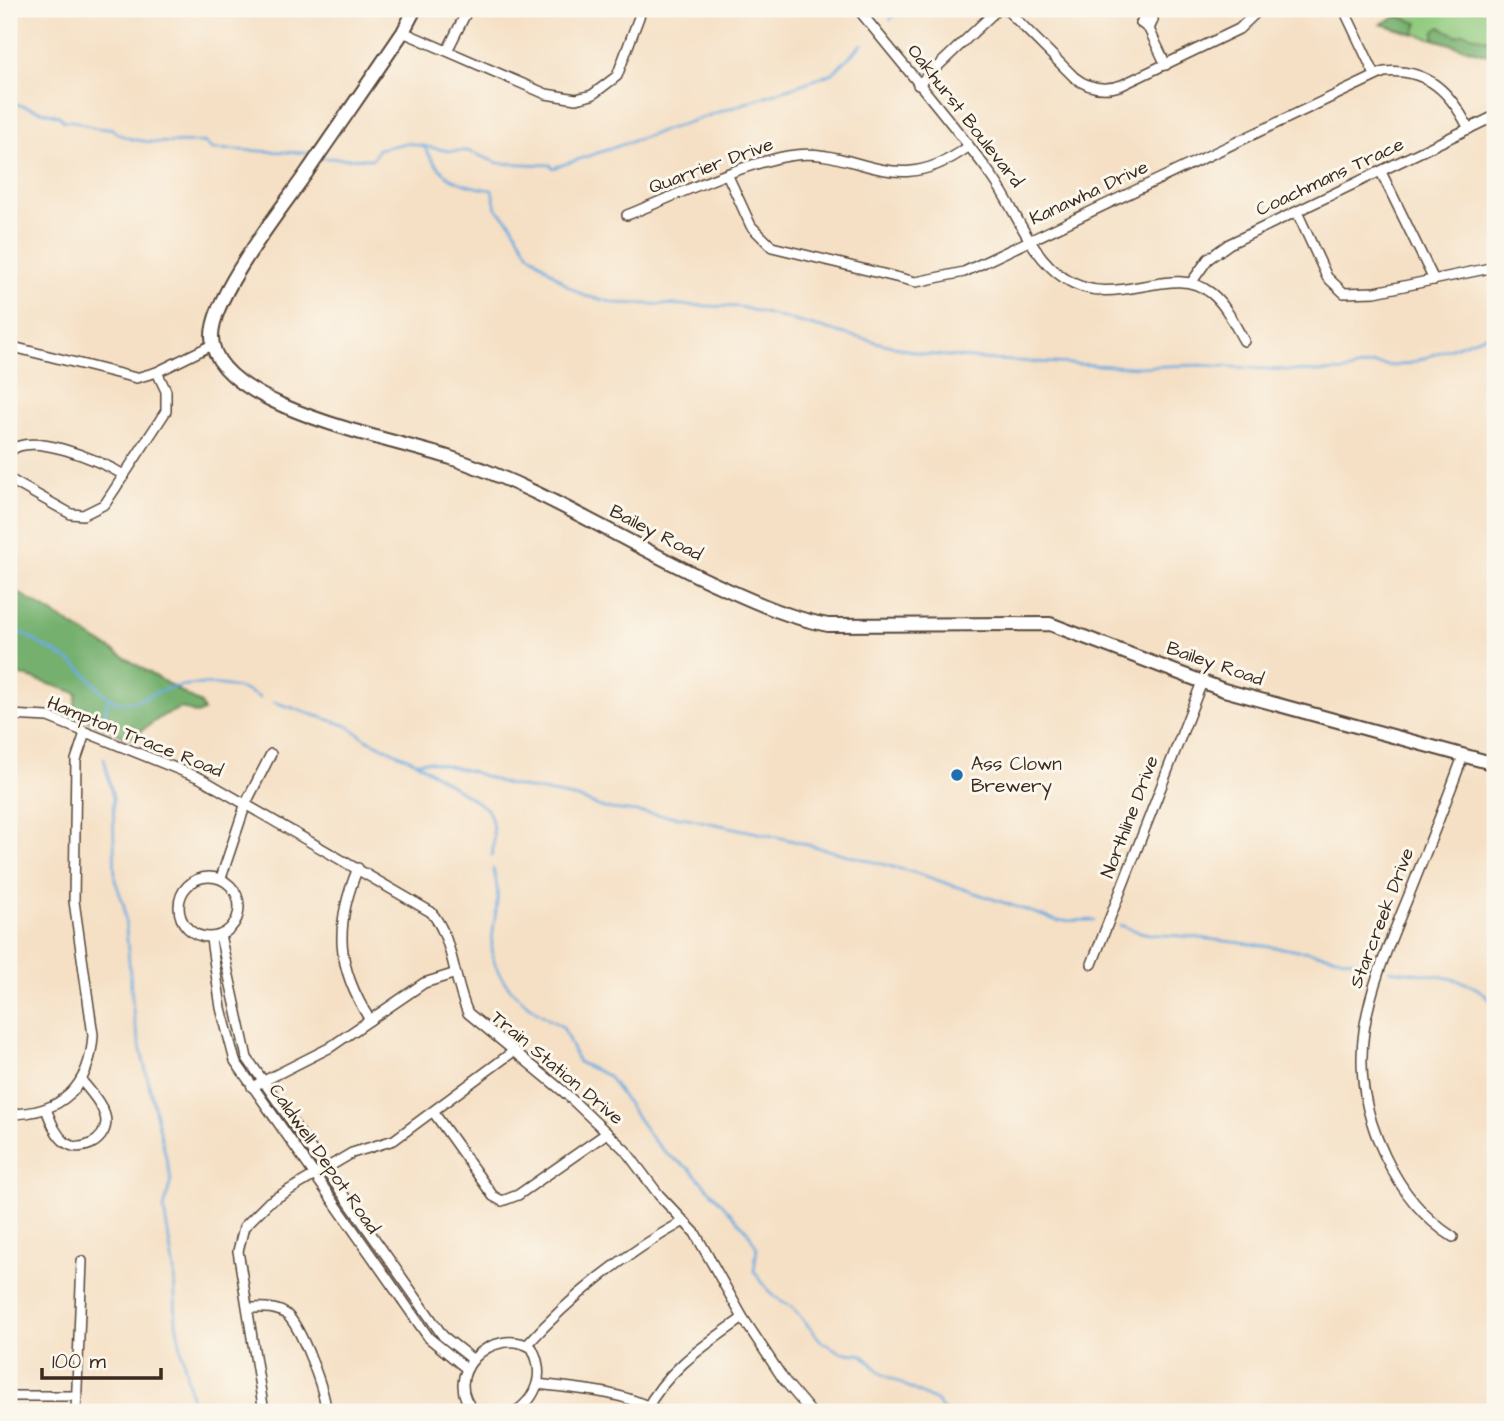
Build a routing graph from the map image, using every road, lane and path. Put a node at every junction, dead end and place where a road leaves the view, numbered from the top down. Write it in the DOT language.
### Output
graph roads {
  1 [pos="415,9"];
  2 [pos="468,9"];
  3 [pos="642,9"];
  4 [pos="858,9"];
  5 [pos="998,9"];
  6 [pos="1006,9"];
  7 [pos="1259,9"];
  8 [pos="1347,9"];
  9 [pos="1149,29"];
  10 [pos="404,32"];
  11 [pos="448,49"];
  12 [pos="1166,65"];
  13 [pos="1375,75"];
  14 [pos="918,85"];
  15 [pos="1495,116"];
  16 [pos="1469,129"];
  17 [pos="968,147"];
  18 [pos="1381,172"];
  19 [pos="728,176"];
  20 [pos="1297,212"];
  21 [pos="627,215"];
  22 [pos="1030,240"];
  23 [pos="1495,267"];
  24 [pos="1434,280"];
  25 [pos="1191,283"];
  26 [pos="1244,341"];
  27 [pos="212,345"];
  28 [pos="9,346"];
  29 [pos="157,372"];
  30 [pos="9,452"];
  31 [pos="124,475"];
  32 [pos="9,479"];
  33 [pos="1202,682"];
  34 [pos="9,715"];
  35 [pos="85,733"];
  36 [pos="271,754"];
  37 [pos="1463,756"];
  38 [pos="1495,764"];
  39 [pos="246,803"];
  40 [pos="358,868"];
  41 [pos="221,877"];
  42 [pos="216,937"];
  43 [pos="1092,964"];
  44 [pos="453,974"];
  45 [pos="370,1020"];
  46 [pos="514,1051"];
  47 [pos="81,1080"];
  48 [pos="264,1081"];
  49 [pos="252,1087"];
  50 [pos="46,1109"];
  51 [pos="434,1113"];
  52 [pos="9,1114"];
  53 [pos="607,1133"];
  54 [pos="326,1169"];
  55 [pos="316,1175"];
  56 [pos="684,1221"];
  57 [pos="1453,1237"];
  58 [pos="82,1261"];
  59 [pos="248,1308"];
  60 [pos="743,1318"];
  61 [pos="527,1345"];
  62 [pos="472,1359"];
  63 [pos="467,1369"];
  64 [pos="537,1384"];
  65 [pos="9,1396"];
  66 [pos="77,1396"];
  67 [pos="647,1409"];
  68 [pos="76,1412"];
  69 [pos="264,1412"];
  70 [pos="326,1412"];
  71 [pos="474,1412"];
  72 [pos="514,1412"];
  73 [pos="660,1412"];
  74 [pos="811,1412"];
  1 -- 10 [label="street"];
  2 -- 11 [label="street"];
  3 -- 11 [label="street"];
  4 -- 14 [label="street, Oakhurst Boulevard"];
  5 -- 14 [label="street"];
  6 -- 12 [label="street"];
  7 -- 12 [label="street"];
  8 -- 13 [label="street"];
  9 -- 12 [label="street"];
  10 -- 11 [label="street"];
  10 -- 27 [label="street"];
  13 -- 16 [label="street, Kanawha Drive"];
  13 -- 22 [label="street, Kanawha Drive"];
  14 -- 17 [label="street, Oakhurst Boulevard"];
  15 -- 16 [label="street, Coachmans Trace"];
  16 -- 18 [label="street, Coachmans Trace"];
  17 -- 19 [label="street, Quarrier Drive"];
  17 -- 22 [label="street, Oakhurst Boulevard"];
  18 -- 20 [label="street, Coachmans Trace"];
  18 -- 24 [label="street"];
  19 -- 21 [label="street, Quarrier Drive"];
  19 -- 22 [label="street, Kanawha Drive"];
  20 -- 24 [label="street"];
  20 -- 25 [label="street, Coachmans Trace"];
  22 -- 25 [label="street, Oakhurst Boulevard"];
  23 -- 24 [label="street"];
  25 -- 26 [label="street"];
  27 -- 29 [label="street"];
  27 -- 33 [label="street, Bailey Road"];
  28 -- 29 [label="street"];
  29 -- 31 [label="street"];
  30 -- 31 [label="street"];
  31 -- 32 [label="street"];
  33 -- 37 [label="street, Bailey Road"];
  33 -- 43 [label="street, Northline Drive"];
  34 -- 35 [label="street, Hampton Trace Road"];
  35 -- 39 [label="street, Hampton Trace Road"];
  35 -- 47 [label="street"];
  36 -- 39 [label="street"];
  37 -- 38 [label="street, Bailey Road"];
  37 -- 57 [label="street, Starcreek Drive"];
  39 -- 40 [label="street, Train Station Drive"];
  39 -- 41 [label="street"];
  40 -- 44 [label="street, Train Station Drive"];
  40 -- 45 [label="street"];
  41 -- 42 [label="street"];
  41 -- 42 [label="street"];
  42 -- 48 [label="street, Caldwell Depot Road"];
  42 -- 49 [label="street, Caldwell Depot Road"];
  44 -- 45 [label="street"];
  44 -- 46 [label="street, Train Station Drive"];
  45 -- 48 [label="street"];
  46 -- 51 [label="street"];
  46 -- 53 [label="street, Train Station Drive"];
  47 -- 50 [label="street"];
  47 -- 50 [label="street"];
  48 -- 49 [label="street"];
  48 -- 54 [label="street, Caldwell Depot Road"];
  49 -- 55 [label="street, Caldwell Depot Road"];
  50 -- 52 [label="street"];
  51 -- 53 [label="street"];
  51 -- 54 [label="street"];
  53 -- 56 [label="street, Train Station Drive"];
  54 -- 55 [label="street"];
  54 -- 62 [label="street, Caldwell Depot Road"];
  55 -- 59 [label="street"];
  55 -- 63 [label="street, Caldwell Depot Road"];
  56 -- 60 [label="street, Train Station Drive"];
  56 -- 61 [label="street"];
  58 -- 66 [label="street"];
  59 -- 69 [label="street"];
  59 -- 70 [label="street"];
  60 -- 67 [label="street"];
  60 -- 74 [label="street, Train Station Drive"];
  61 -- 62 [label="street"];
  61 -- 64 [label="street"];
  62 -- 63 [label="street"];
  63 -- 71 [label="street"];
  64 -- 67 [label="street"];
  64 -- 72 [label="street"];
  65 -- 66 [label="street"];
  66 -- 68 [label="street"];
  67 -- 73 [label="street"];
}
